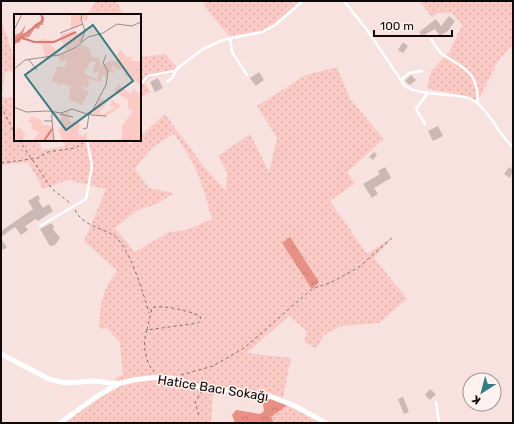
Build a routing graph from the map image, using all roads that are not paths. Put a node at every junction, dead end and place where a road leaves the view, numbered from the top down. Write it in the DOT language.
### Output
graph roads {
  1 [pos="303,1"];
  2 [pos="344,1"];
  3 [pos="230,38"];
  4 [pos="431,39"];
  5 [pos="177,69"];
  6 [pos="422,71"];
  7 [pos="248,75"];
  8 [pos="401,80"];
  9 [pos="167,82"];
  10 [pos="141,83"];
  11 [pos="427,94"];
  12 [pos="478,105"];
  13 [pos="425,124"];
  14 [pos="87,141"];
  15 [pos="513,146"];
  16 [pos="40,226"];
  17 [pos="1,354"];
  18 [pos="118,384"];
  19 [pos="436,402"];
  20 [pos="60,423"];
  21 [pos="326,423"];
  22 [pos="439,423"];
  1 -- 3 [label="lane"];
  2 -- 8 [label="lane"];
  3 -- 5 [label="lane"];
  3 -- 7 [label="lane"];
  4 -- 12 [label="lane"];
  5 -- 9 [label="lane"];
  5 -- 10 [label="lane"];
  6 -- 8 [label="lane"];
  8 -- 11 [label="lane"];
  11 -- 12 [label="lane"];
  11 -- 13 [label="lane"];
  12 -- 15 [label="lane"];
  14 -- 16 [label="lane"];
  17 -- 18 [label="street, Hatice Bacı Sokağı"];
  18 -- 20 [label="street"];
  18 -- 21 [label="street, Hatice Bacı Sokağı"];
  19 -- 22 [label="lane"];
}
